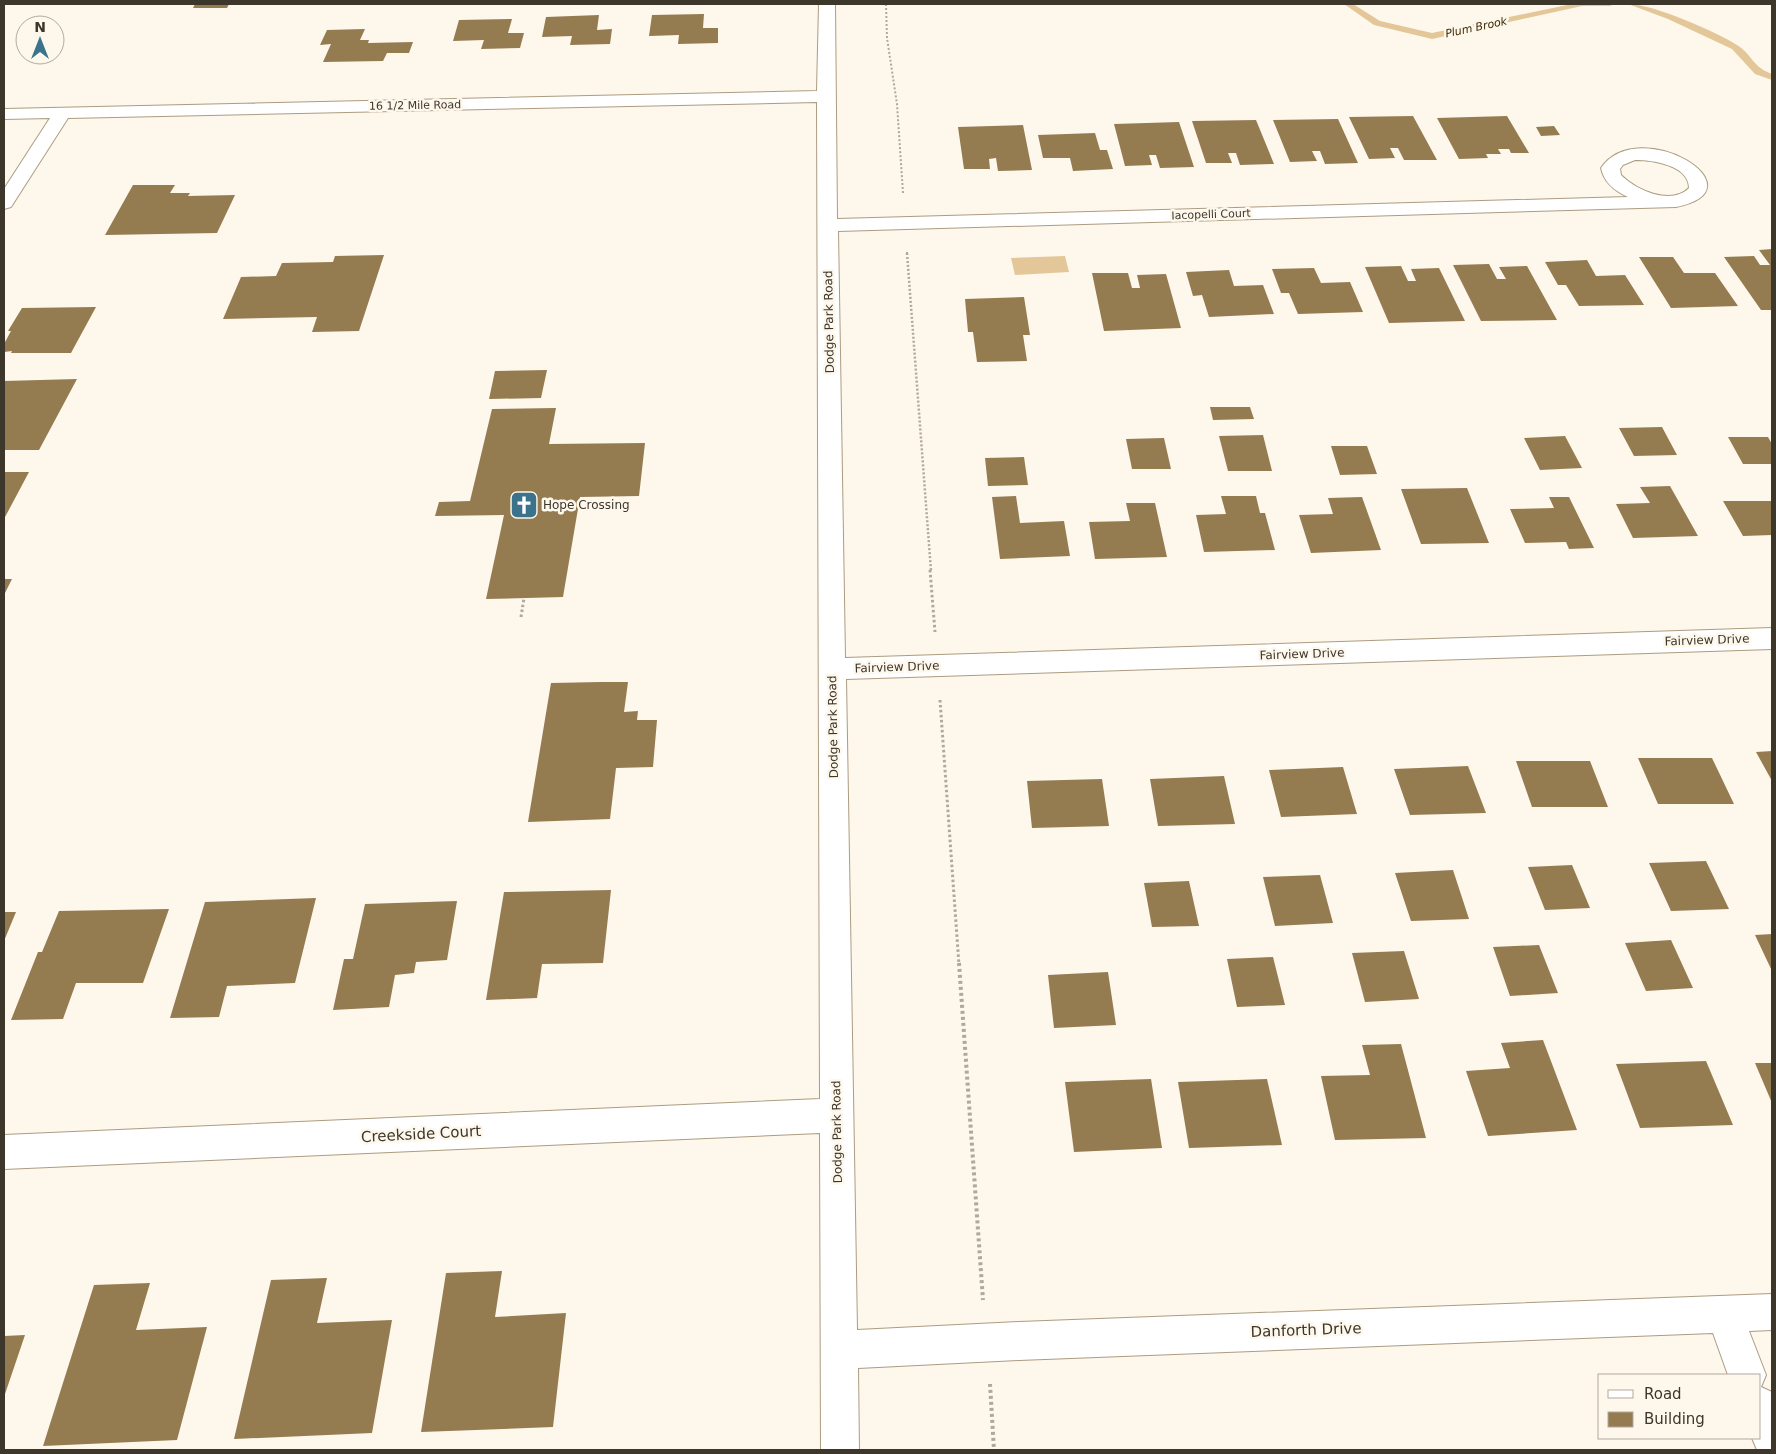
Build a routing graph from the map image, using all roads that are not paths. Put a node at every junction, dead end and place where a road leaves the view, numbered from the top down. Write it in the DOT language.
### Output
graph roads {
  1 [pos="827,4"];
  2 [pos="826,96"];
  3 [pos="4,114"];
  4 [pos="62,114"];
  5 [pos="1611,170"];
  6 [pos="1660,202"];
  7 [pos="4,203"];
  8 [pos="1594,204"];
  9 [pos="828,225"];
  10 [pos="1772,638"];
  11 [pos="832,669"];
  12 [pos="837,1116"];
  13 [pos="4,1152"];
  14 [pos="1772,1312"];
  15 [pos="1724,1313"];
  16 [pos="839,1350"];
  17 [pos="1748,1374"];
  18 [pos="1761,1409"];
  19 [pos="1772,1439"];
  20 [pos="840,1450"];
  1 -- 2 [label="street, Dodge Park Road"];
  2 -- 4 [label="street, 16 1/2 Mile Road"];
  2 -- 9 [label="street, Dodge Park Road"];
  3 -- 4 [label="street, 16 1/2 Mile Road"];
  4 -- 7 [label="street"];
  5 -- 6 [label="street, Iacopelli Court"];
  5 -- 6 [label="street, Iacopelli Court"];
  5 -- 8 [label="street"];
  6 -- 8 [label="street, Iacopelli Court"];
  8 -- 9 [label="street, Iacopelli Court"];
  9 -- 11 [label="street, Dodge Park Road"];
  10 -- 11 [label="street, Fairview Drive"];
  11 -- 12 [label="street, Dodge Park Road"];
  12 -- 13 [label="street, Creekside Court"];
  12 -- 16 [label="street, Dodge Park Road"];
  14 -- 15 [label="street, Danforth Drive"];
  15 -- 16 [label="street, Danforth Drive"];
  15 -- 17 [label="street"];
  16 -- 20 [label="street, Dodge Park Road"];
  18 -- 19 [label="street"];
}
